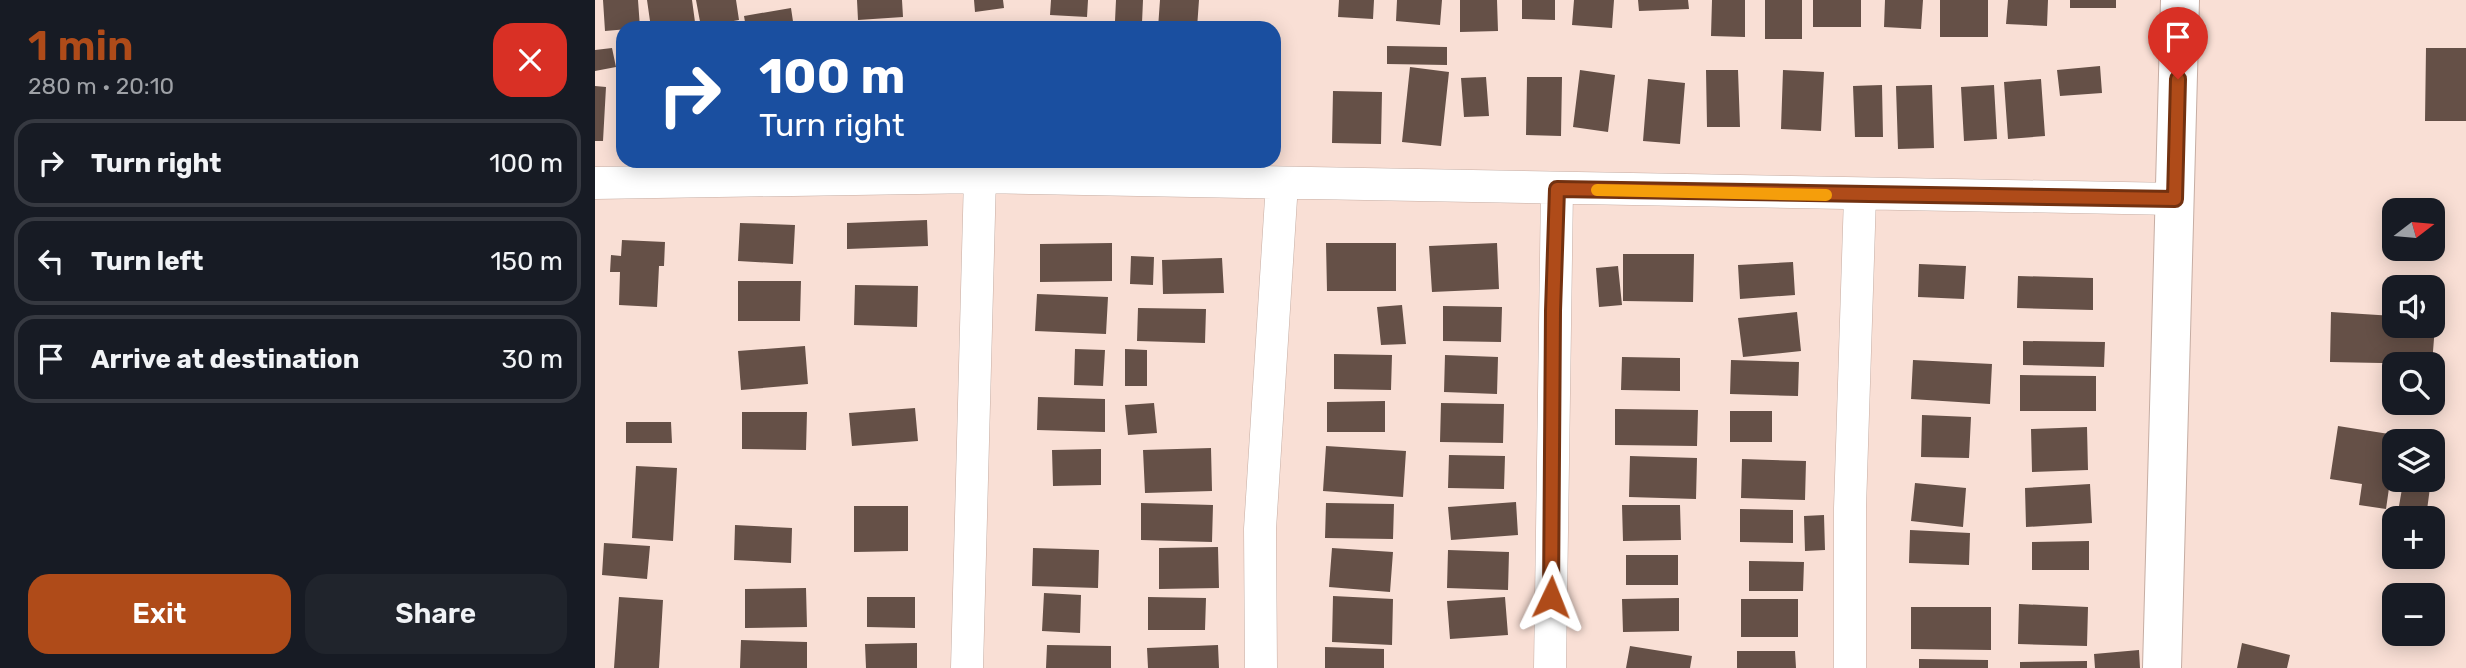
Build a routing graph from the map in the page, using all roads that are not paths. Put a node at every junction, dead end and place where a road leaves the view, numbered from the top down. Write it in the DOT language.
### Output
graph roads {
  1 [pos="2180,0"];
  2 [pos="980,177"];
  3 [pos="595,183"];
  4 [pos="1282,183"];
  5 [pos="1557,189"];
  6 [pos="1860,196"];
  7 [pos="2175,199"];
  8 [pos="967,668"];
  9 [pos="1261,668"];
  10 [pos="1550,668"];
  11 [pos="1850,668"];
  12 [pos="2162,668"];
  1 -- 7 [label="street"];
  2 -- 3 [label="street"];
  2 -- 4 [label="street"];
  2 -- 8 [label="street"];
  4 -- 5 [label="street"];
  4 -- 9 [label="street"];
  5 -- 6 [label="street"];
  5 -- 10 [label="street"];
  6 -- 7 [label="street"];
  6 -- 11 [label="street"];
  7 -- 12 [label="street"];
}
